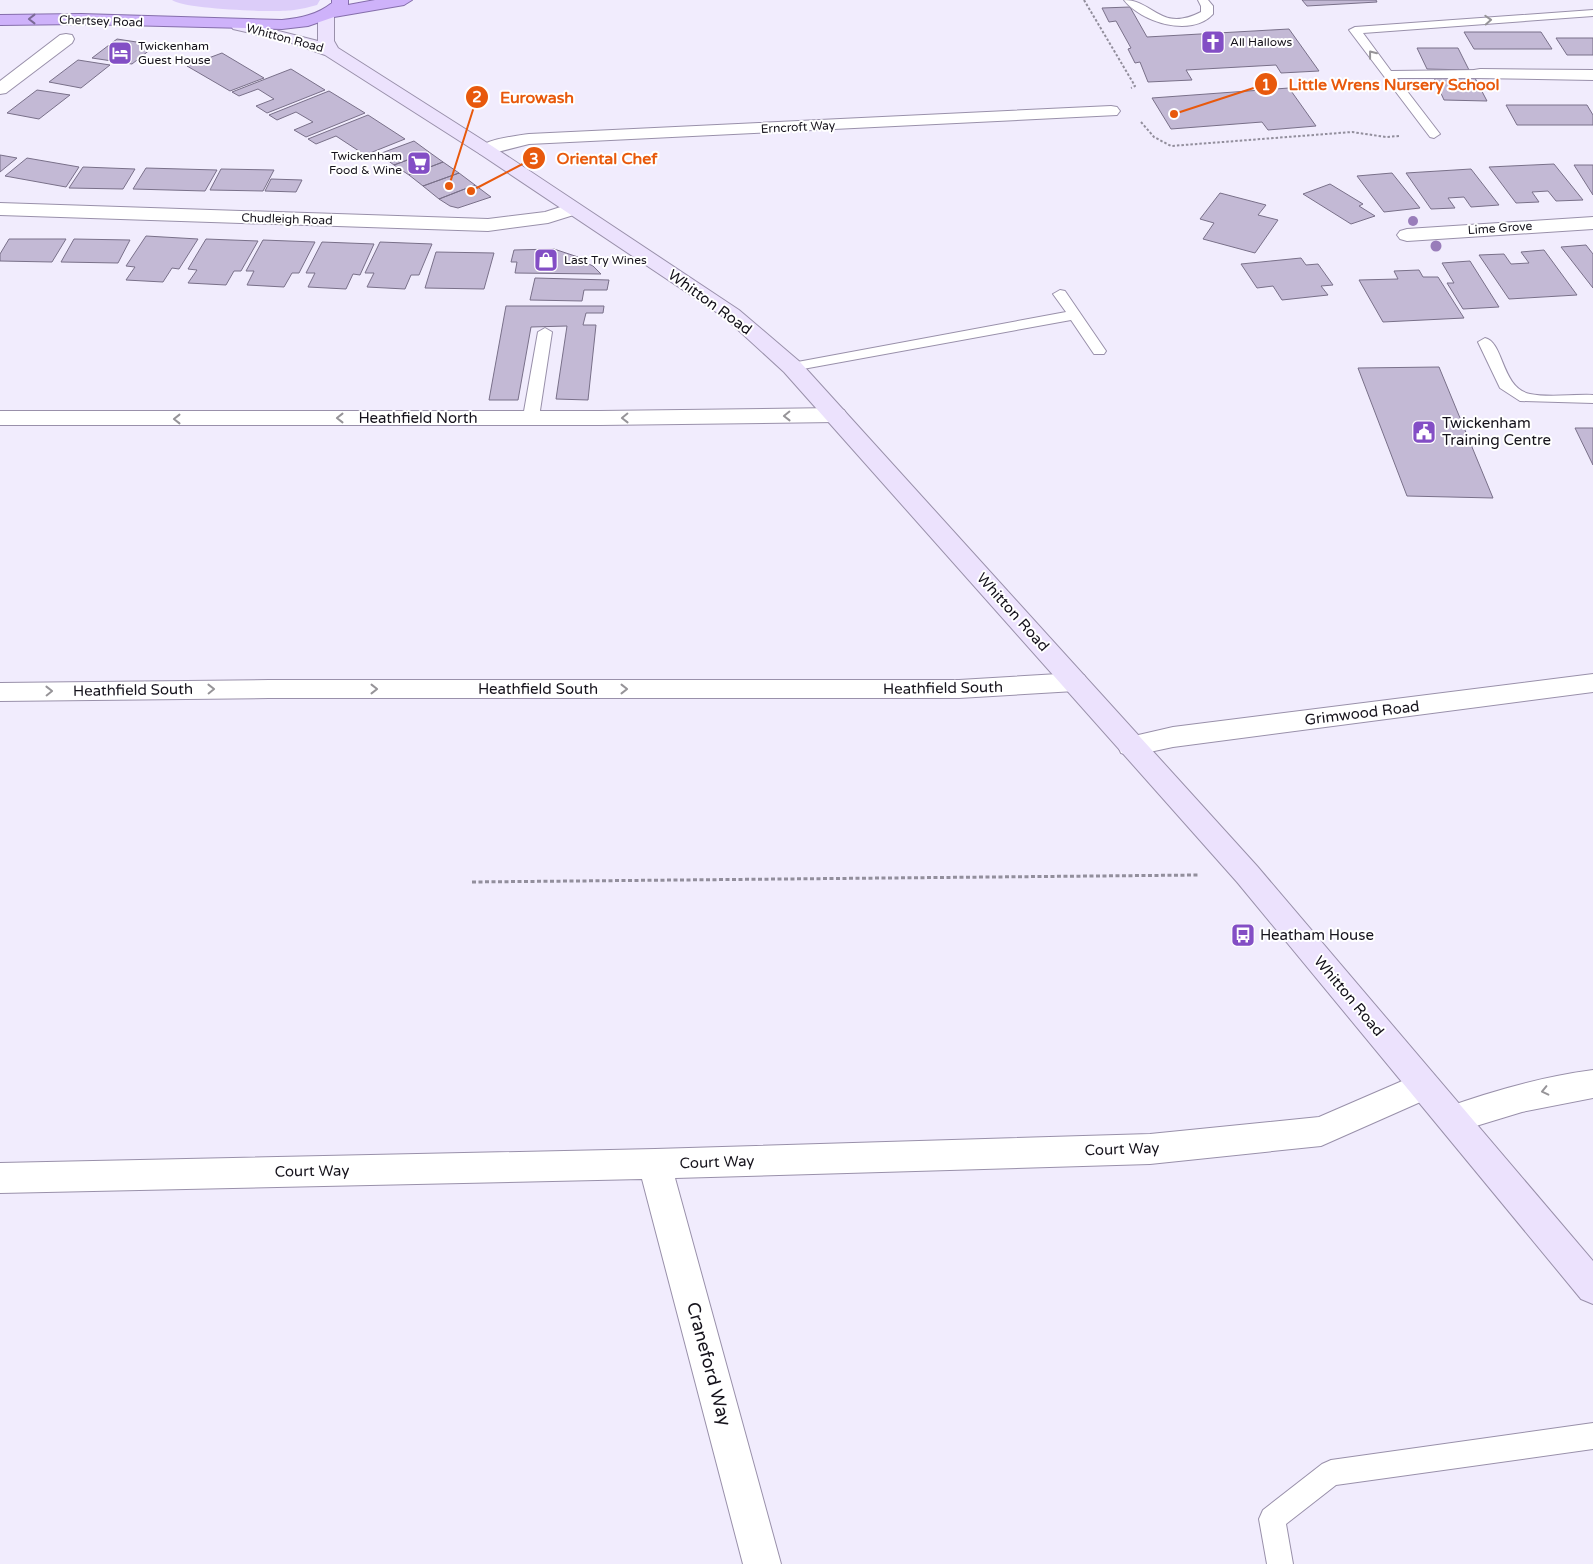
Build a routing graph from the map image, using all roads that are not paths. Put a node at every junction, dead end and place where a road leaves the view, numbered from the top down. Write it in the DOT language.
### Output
graph roads {
  1 [pos="404,0"];
  2 [pos="1129,0"];
  3 [pos="1203,0"];
  4 [pos="156,7"];
  5 [pos="333,9"];
  6 [pos="1593,13"];
  7 [pos="0,20"];
  8 [pos="203,23"];
  9 [pos="239,26"];
  10 [pos="66,39"];
  11 [pos="331,51"];
  12 [pos="1480,74"];
  13 [pos="1388,75"];
  14 [pos="1593,75"];
  15 [pos="0,89"];
  16 [pos="1111,111"];
  17 [pos="1434,134"];
  18 [pos="486,150"];
  19 [pos="573,209"];
  20 [pos="0,210"];
  21 [pos="1593,223"];
  22 [pos="1406,235"];
  23 [pos="1060,294"];
  24 [pos="1075,316"];
  25 [pos="545,332"];
  26 [pos="1485,342"];
  27 [pos="1099,351"];
  28 [pos="792,367"];
  29 [pos="1593,399"];
  30 [pos="836,415"];
  31 [pos="531,417"];
  32 [pos="0,418"];
  33 [pos="1075,682"];
  34 [pos="1593,683"];
  35 [pos="0,692"];
  36 [pos="1131,746"];
  37 [pos="1593,1084"];
  38 [pos="1423,1086"];
  39 [pos="1453,1119"];
  40 [pos="655,1164"];
  41 [pos="0,1178"];
  42 [pos="1593,1288"];
  43 [pos="1593,1436"];
  44 [pos="762,1564"];
  45 [pos="1280,1564"];
  1 -- 5 [label="highway"];
  2 -- 3 [label="lane"];
  4 -- 8 [label="highway"];
  5 -- 9 [label="highway"];
  5 -- 11 [label="main road, Whitton Road"];
  13 -- 6 [label="lane, one-way"];
  8 -- 7 [label="highway, Chertsey Road, one-way"];
  8 -- 9 [label="highway"];
  9 -- 11 [label="main road, Whitton Road"];
  10 -- 15 [label="street"];
  11 -- 18 [label="main road, Whitton Road"];
  12 -- 13 [label="lane"];
  12 -- 14 [label="street"];
  13 -- 17 [label="lane"];
  16 -- 18 [label="street, Erncroft Way"];
  18 -- 19 [label="main road, Whitton Road"];
  19 -- 20 [label="street, Chudleigh Road"];
  19 -- 28 [label="main road, Whitton Road"];
  21 -- 22 [label="street, Lime Grove"];
  23 -- 24 [label="lane"];
  24 -- 27 [label="lane"];
  24 -- 28 [label="lane"];
  25 -- 31 [label="lane"];
  26 -- 29 [label="lane"];
  28 -- 30 [label="main road, Whitton Road"];
  30 -- 31 [label="street, Heathfield North, one-way"];
  30 -- 33 [label="main road, Whitton Road"];
  31 -- 32 [label="street, Heathfield North, one-way"];
  35 -- 33 [label="street, Heathfield South, one-way"];
  33 -- 36 [label="main road, Whitton Road"];
  34 -- 36 [label="street, Grimwood Road"];
  36 -- 38 [label="main road, Whitton Road"];
  37 -- 39 [label="street, one-way"];
  38 -- 39 [label="main road, Whitton Road"];
  38 -- 40 [label="street, Court Way"];
  39 -- 42 [label="main road, Whitton Road"];
  40 -- 41 [label="street, Court Way"];
  40 -- 44 [label="street, Craneford Way"];
  43 -- 45 [label="lane"];
}
